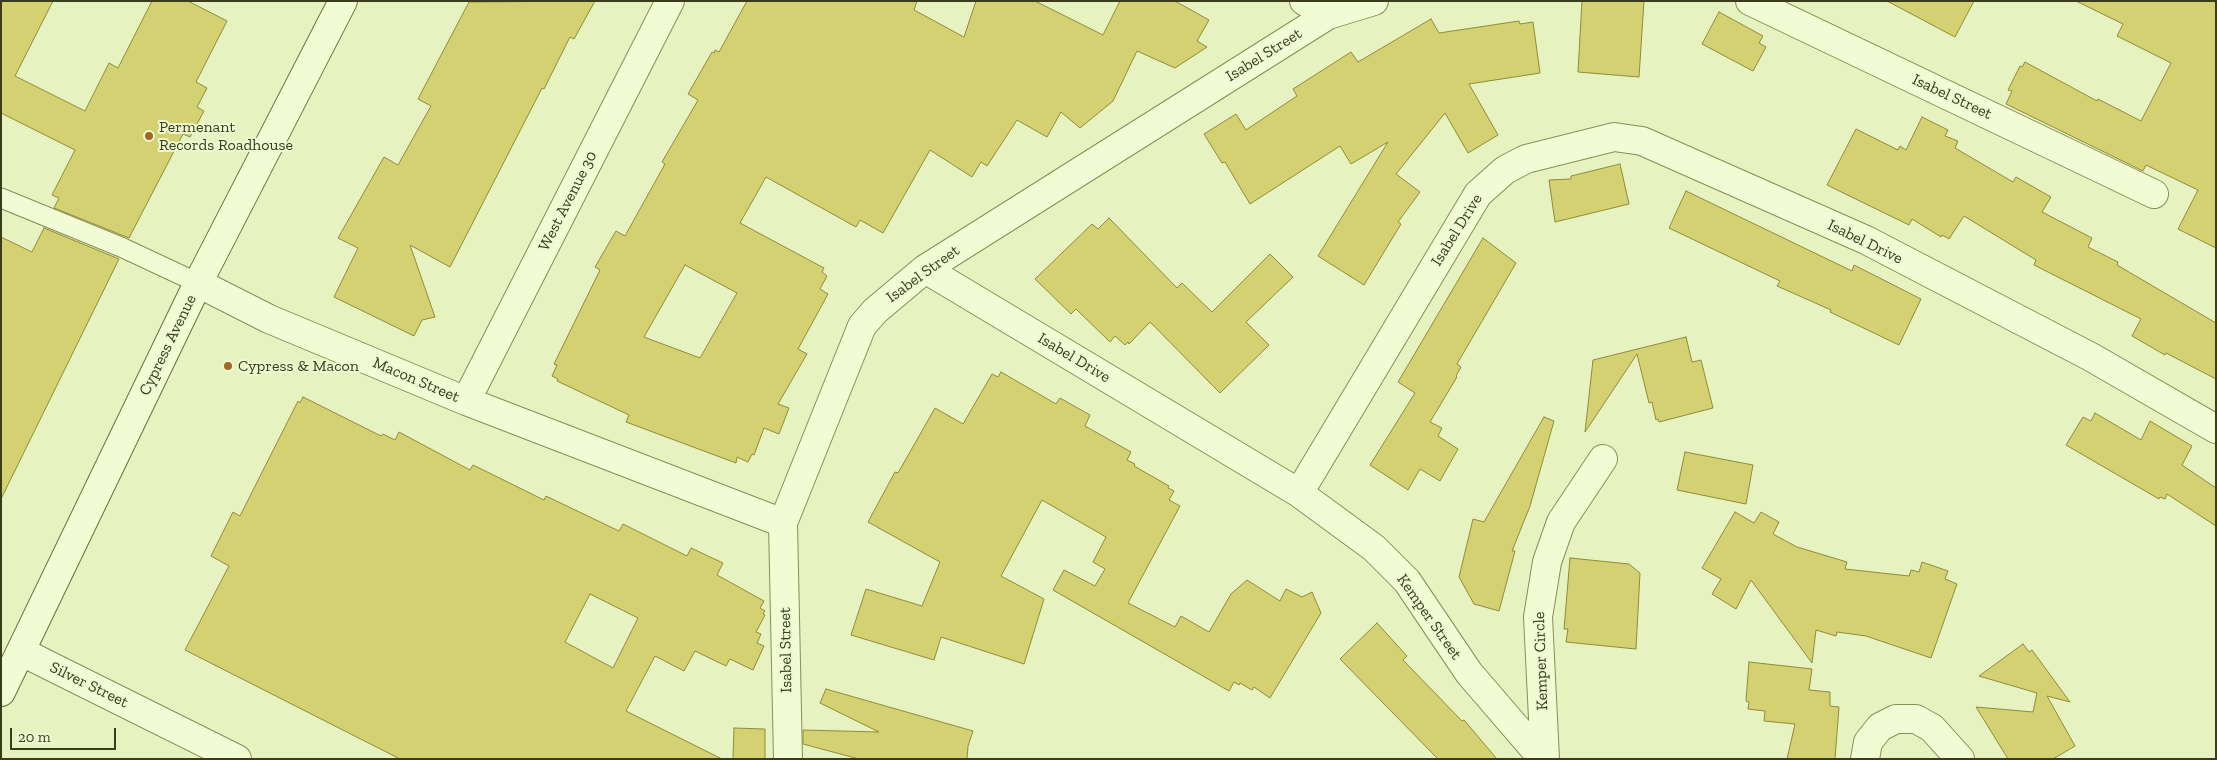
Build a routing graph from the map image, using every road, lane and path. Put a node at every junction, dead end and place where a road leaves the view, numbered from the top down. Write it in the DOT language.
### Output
graph roads {
  1 [pos="343,1"];
  2 [pos="670,1"];
  3 [pos="1304,1"];
  4 [pos="1374,1"];
  5 [pos="1750,1"];
  6 [pos="1328,15"];
  7 [pos="2154,194"];
  8 [pos="1,198"];
  9 [pos="926,269"];
  10 [pos="198,283"];
  11 [pos="466,401"];
  12 [pos="2216,428"];
  13 [pos="1603,459"];
  14 [pos="1299,493"];
  15 [pos="783,523"];
  16 [pos="22,652"];
  17 [pos="1,692"];
  18 [pos="237,759"];
  19 [pos="788,759"];
  20 [pos="1544,759"];
  21 [pos="1865,759"];
  22 [pos="1960,759"];
  1 -- 10 [label="street, Cypress Avenue"];
  2 -- 11 [label="street, West Avenue 30"];
  3 -- 6 [label="street"];
  4 -- 6 [label="street, Isabel Street"];
  5 -- 7 [label="street, Isabel Street"];
  6 -- 9 [label="street, Isabel Street"];
  8 -- 10 [label="lane, Macon Street"];
  9 -- 14 [label="street, Isabel Drive"];
  9 -- 15 [label="street, Isabel Street"];
  10 -- 11 [label="street, Macon Street"];
  10 -- 16 [label="street, Cypress Avenue"];
  11 -- 15 [label="street, Macon Street"];
  12 -- 14 [label="street, Isabel Drive"];
  13 -- 20 [label="street, Kemper Circle"];
  14 -- 20 [label="street, Kemper Street"];
  15 -- 19 [label="street, Isabel Street"];
  16 -- 17 [label="street, Cypress Avenue"];
  16 -- 18 [label="street, Silver Street"];
  21 -- 22 [label="street"];
}
